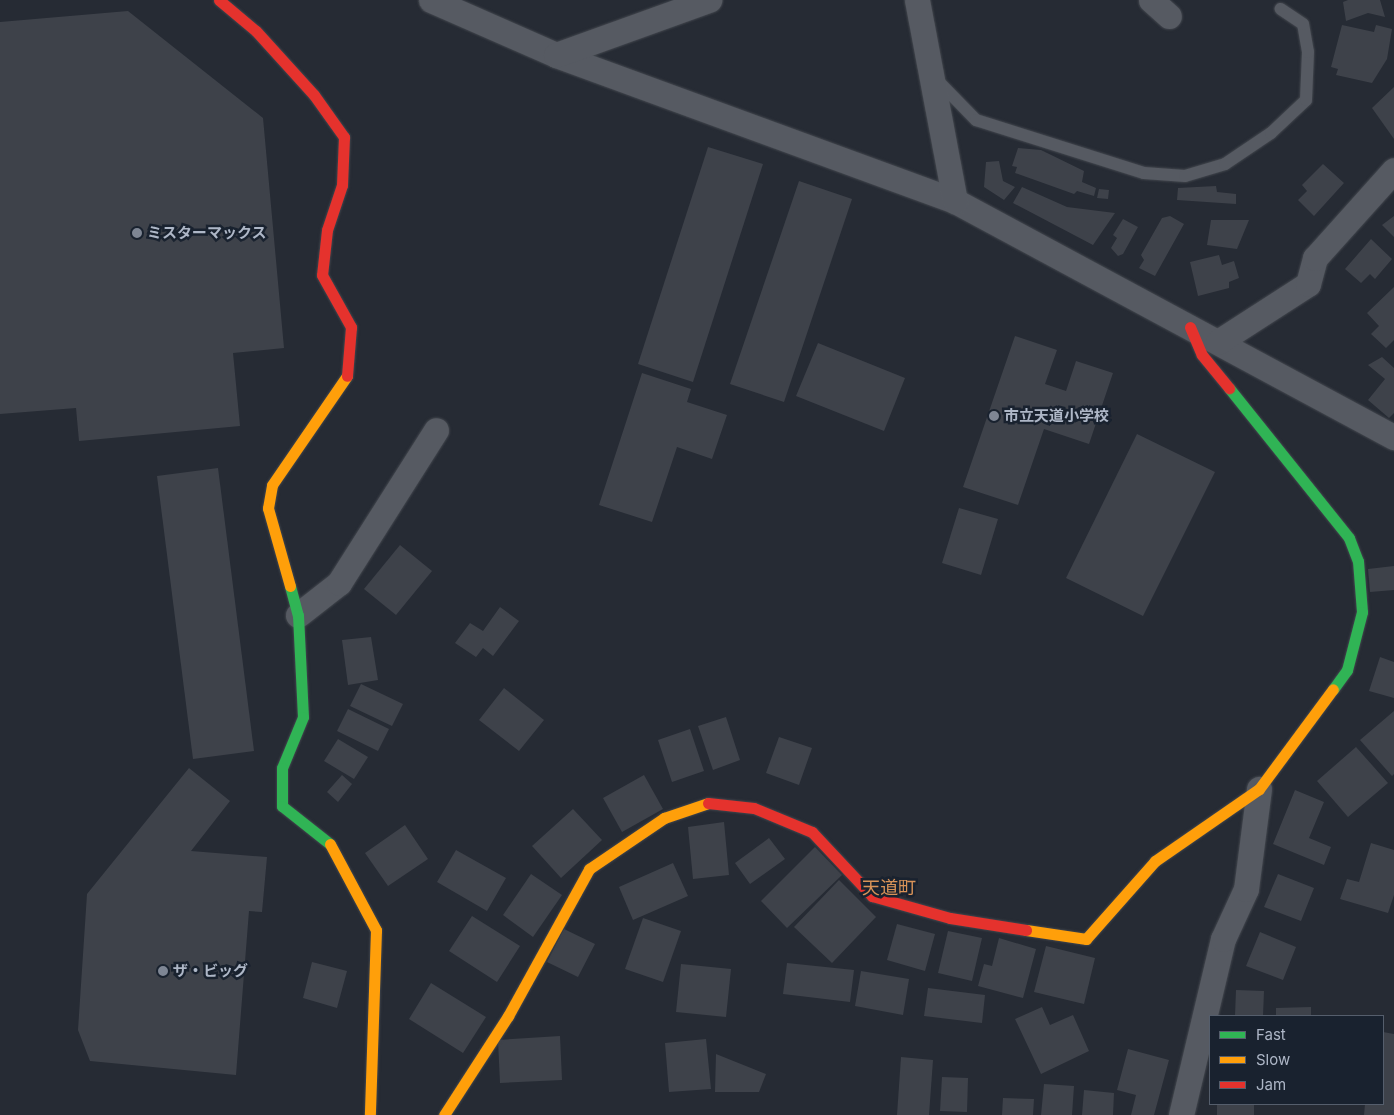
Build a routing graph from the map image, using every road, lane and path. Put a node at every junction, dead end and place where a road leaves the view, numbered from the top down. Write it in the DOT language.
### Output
graph roads {
  1 [pos="219,0"];
  2 [pos="431,0"];
  3 [pos="710,0"];
  4 [pos="917,0"];
  5 [pos="1151,0"];
  6 [pos="1280,9"];
  7 [pos="1169,16"];
  8 [pos="556,55"];
  9 [pos="931,73"];
  10 [pos="1394,170"];
  11 [pos="956,201"];
  12 [pos="1190,327"];
  13 [pos="1218,342"];
  14 [pos="436,430"];
  15 [pos="1394,437"];
  16 [pos="298,615"];
  17 [pos="1260,788"];
  18 [pos="370,1115"];
  19 [pos="444,1115"];
  20 [pos="1181,1115"];
  1 -- 16 [label="street"];
  2 -- 8 [label="street"];
  3 -- 8 [label="street"];
  4 -- 9 [label="street"];
  5 -- 7 [label="street"];
  6 -- 9 [label="lane"];
  8 -- 11 [label="street"];
  9 -- 11 [label="street"];
  10 -- 13 [label="street"];
  11 -- 12 [label="street"];
  12 -- 13 [label="street"];
  12 -- 17 [label="street"];
  13 -- 15 [label="street"];
  14 -- 16 [label="street"];
  16 -- 18 [label="street"];
  17 -- 19 [label="street"];
  17 -- 20 [label="street"];
}
